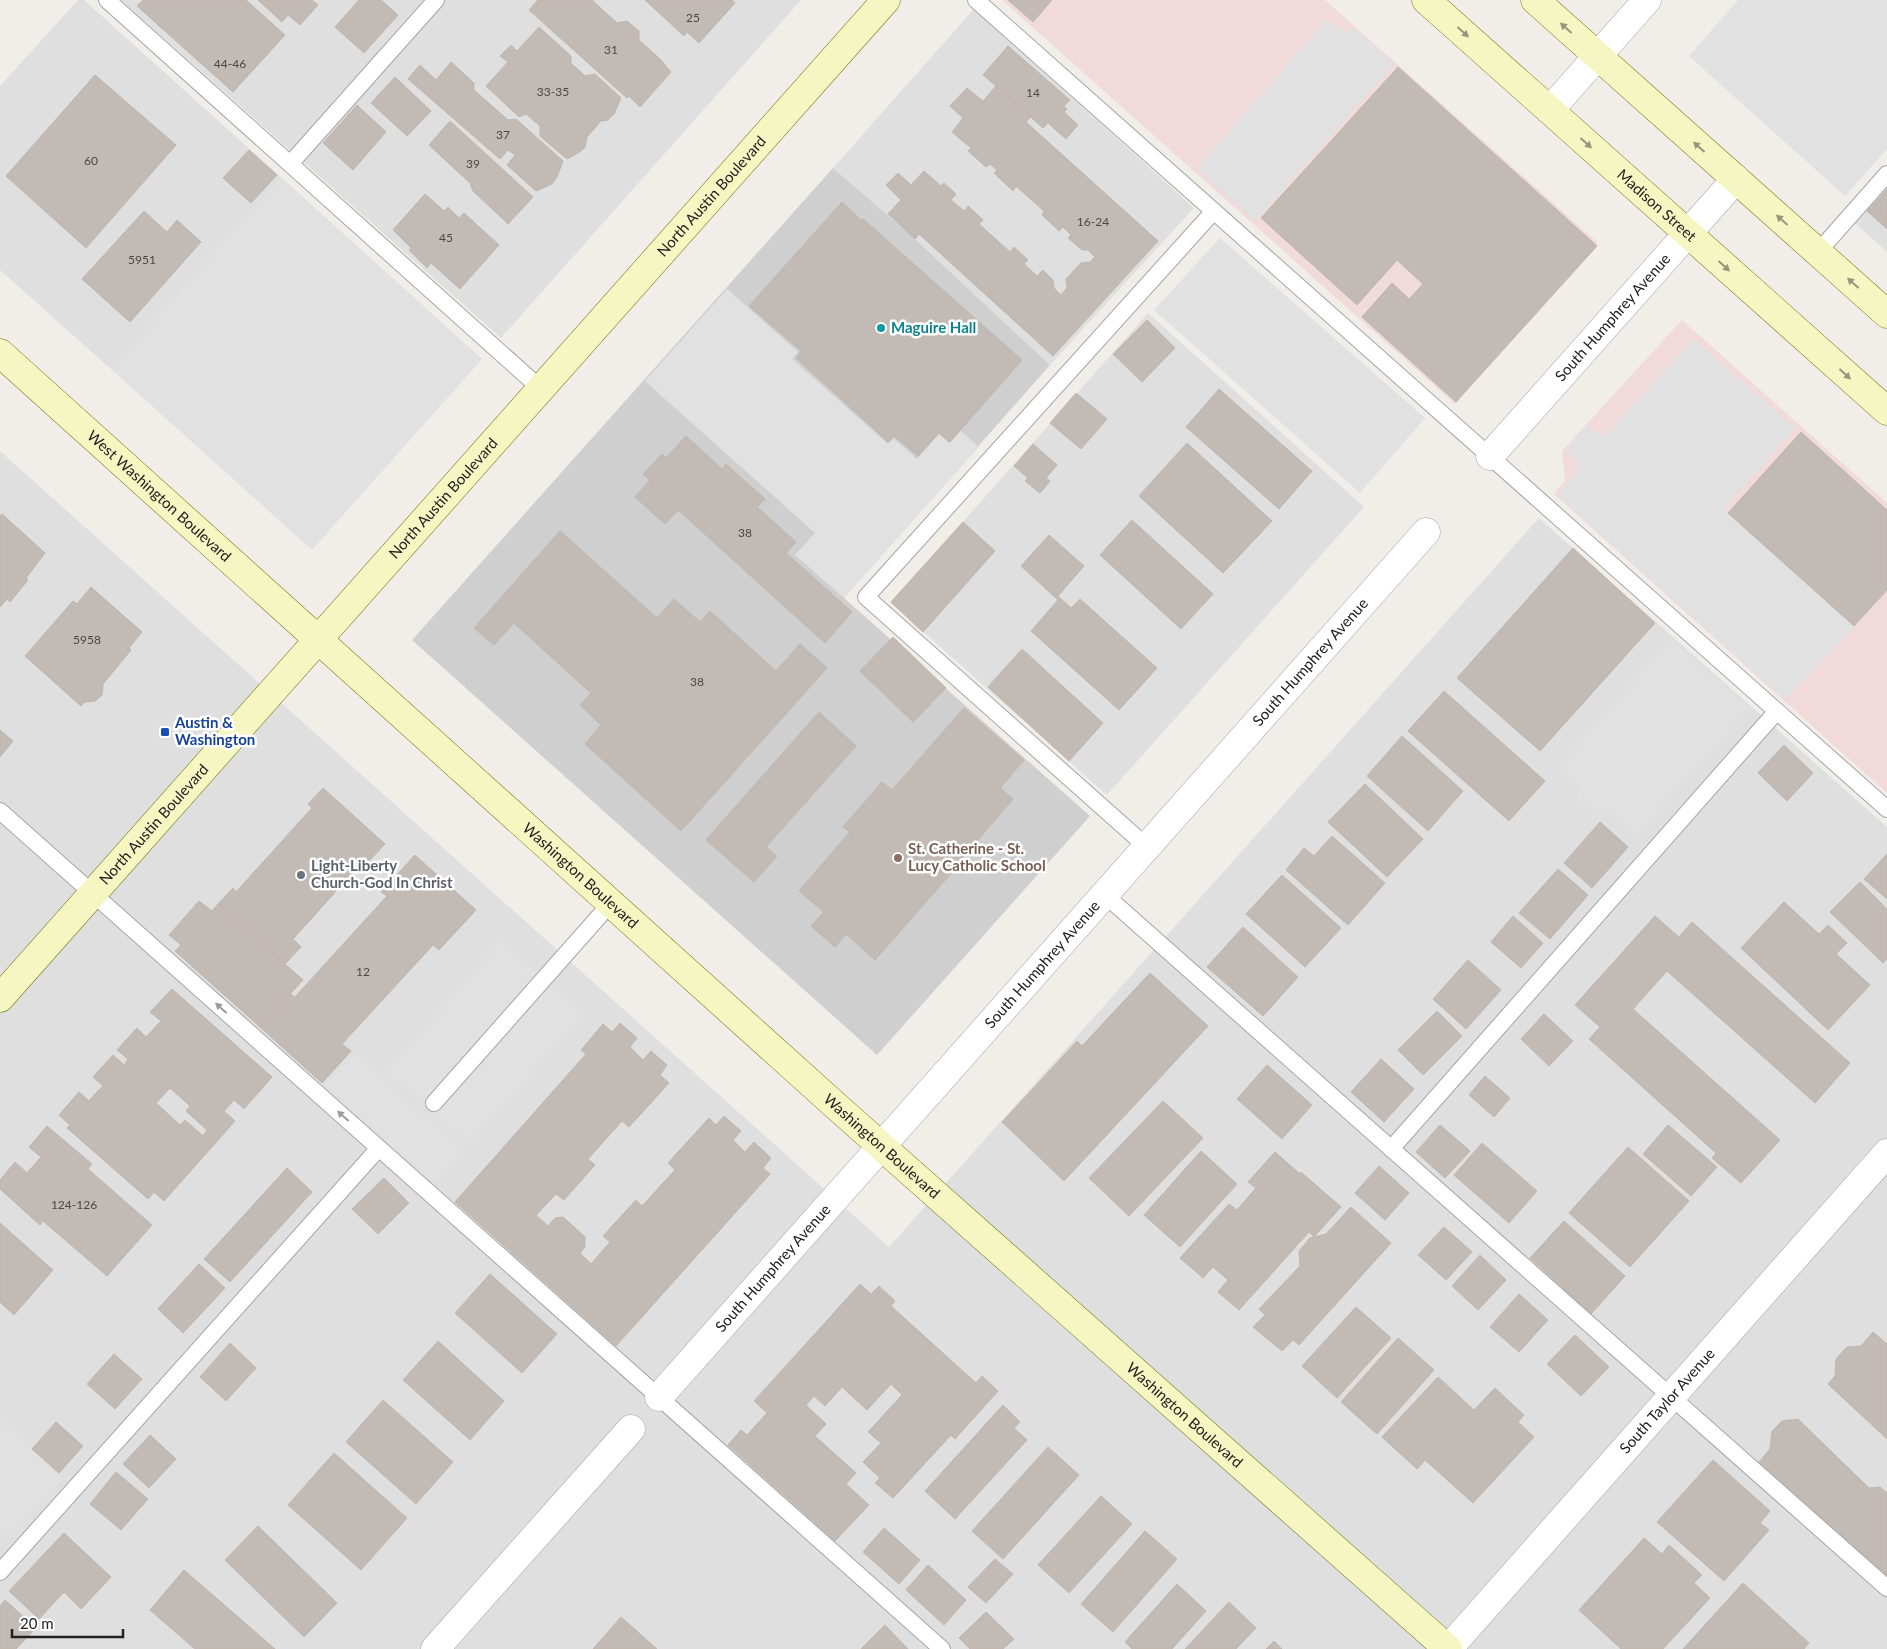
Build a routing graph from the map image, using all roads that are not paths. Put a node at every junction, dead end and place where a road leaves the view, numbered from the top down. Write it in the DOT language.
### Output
graph roads {
  1 [pos="107,0"];
  2 [pos="436,0"];
  3 [pos="886,0"];
  4 [pos="976,0"];
  5 [pos="1426,0"];
  6 [pos="1535,0"];
  7 [pos="1647,0"];
  8 [pos="1597,56"];
  9 [pos="1550,110"];
  10 [pos="290,164"];
  11 [pos="1887,174"];
  12 [pos="1736,179"];
  13 [pos="1214,211"];
  14 [pos="1688,233"];
  15 [pos="1818,252"];
  16 [pos="1887,314"];
  17 [pos="0,353"];
  18 [pos="541,389"];
  19 [pos="1887,411"];
  20 [pos="1490,456"];
  21 [pos="1426,532"];
  22 [pos="319,639"];
  23 [pos="1777,711"];
  24 [pos="1887,809"];
  25 [pos="0,811"];
  26 [pos="1147,847"];
  27 [pos="92,894"];
  28 [pos="1105,895"];
  29 [pos="611,903"];
  30 [pos="0,998"];
  31 [pos="434,1103"];
  32 [pos="882,1146"];
  33 [pos="379,1148"];
  34 [pos="1391,1149"];
  35 [pos="1887,1154"];
  36 [pos="1671,1397"];
  37 [pos="659,1398"];
  38 [pos="631,1429"];
  39 [pos="0,1572"];
  40 [pos="1887,1588"];
  41 [pos="435,1649"];
  42 [pos="942,1649"];
  43 [pos="1448,1649"];
  1 -- 10 [label="lane"];
  2 -- 10 [label="lane"];
  3 -- 18 [label="street, North Austin Boulevard"];
  4 -- 13 [label="lane"];
  5 -- 9 [label="street, Madison Street, one-way"];
  8 -- 6 [label="street, one-way"];
  7 -- 8 [label="street"];
  8 -- 9 [label="street"];
  12 -- 8 [label="street, one-way"];
  9 -- 14 [label="street, Madison Street, one-way"];
  10 -- 18 [label="lane"];
  11 -- 15 [label="lane"];
  12 -- 14 [label="street, South Humphrey Avenue"];
  15 -- 12 [label="street, one-way"];
  13 -- 20 [label="lane"];
  13 -- 26 [label="lane"];
  14 -- 19 [label="street, Madison Street, one-way"];
  14 -- 20 [label="street, South Humphrey Avenue"];
  16 -- 15 [label="street, one-way"];
  17 -- 22 [label="street, West Washington Boulevard"];
  18 -- 22 [label="street, North Austin Boulevard"];
  20 -- 23 [label="lane"];
  21 -- 26 [label="street, South Humphrey Avenue"];
  22 -- 27 [label="street, North Austin Boulevard"];
  22 -- 29 [label="street, Washington Boulevard"];
  23 -- 24 [label="lane"];
  23 -- 34 [label="lane"];
  25 -- 27 [label="lane"];
  26 -- 28 [label="street, South Humphrey Avenue"];
  27 -- 30 [label="street, North Austin Boulevard"];
  33 -- 27 [label="lane, one-way"];
  28 -- 32 [label="street, South Humphrey Avenue"];
  28 -- 34 [label="lane"];
  29 -- 31 [label="lane"];
  29 -- 32 [label="street, Washington Boulevard"];
  32 -- 37 [label="street, South Humphrey Avenue"];
  32 -- 43 [label="street, Washington Boulevard"];
  33 -- 37 [label="lane"];
  33 -- 39 [label="lane"];
  34 -- 36 [label="lane"];
  35 -- 36 [label="street, South Taylor Avenue"];
  36 -- 40 [label="lane"];
  36 -- 43 [label="street, South Taylor Avenue"];
  37 -- 42 [label="lane"];
  38 -- 41 [label="street"];
}
